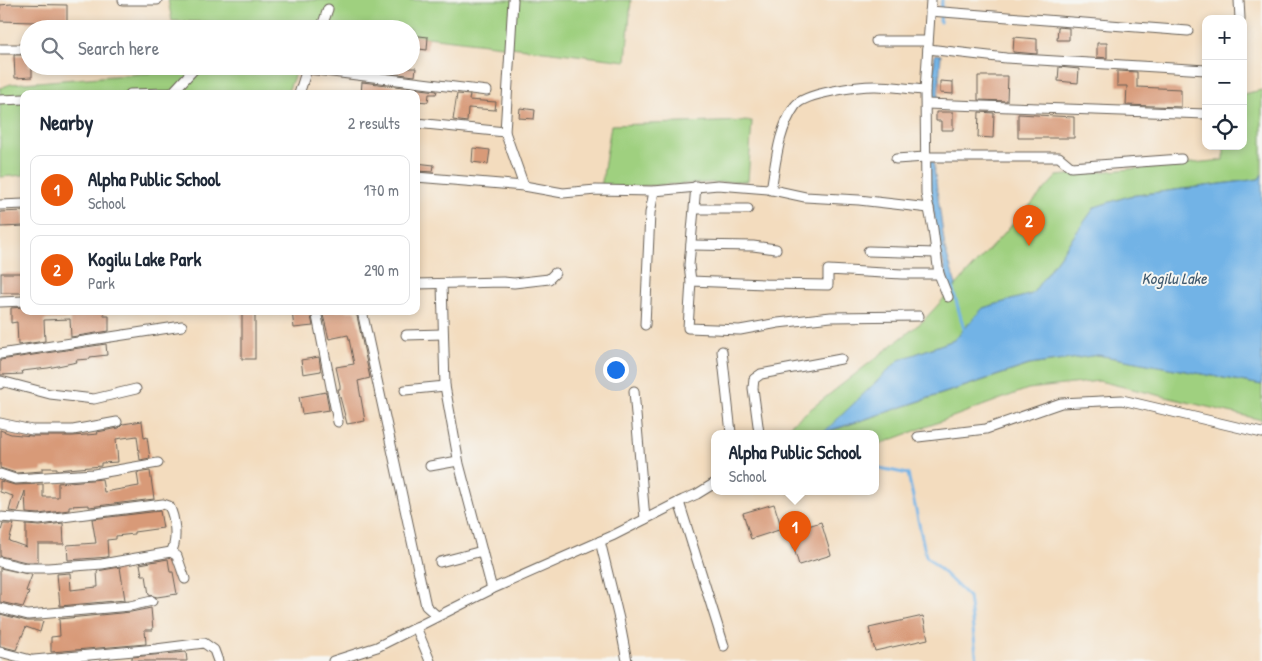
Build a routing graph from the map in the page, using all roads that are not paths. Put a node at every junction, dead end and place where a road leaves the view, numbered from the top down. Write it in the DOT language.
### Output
graph roads {
  1 [pos="123,0"];
  2 [pos="158,0"];
  3 [pos="513,0"];
  4 [pos="931,0"];
  5 [pos="1239,0"];
  6 [pos="328,9"];
  7 [pos="930,11"];
  8 [pos="1240,15"];
  9 [pos="324,20"];
  10 [pos="1188,31"];
  11 [pos="876,40"];
  12 [pos="928,45"];
  13 [pos="0,49"];
  14 [pos="20,49"];
  15 [pos="1202,70"];
  16 [pos="189,75"];
  17 [pos="305,75"];
  18 [pos="368,75"];
  19 [pos="175,90"];
  20 [pos="300,90"];
  21 [pos="925,90"];
  22 [pos="487,91"];
  23 [pos="20,99"];
  24 [pos="0,100"];
  25 [pos="926,104"];
  26 [pos="1202,114"];
  27 [pos="420,124"];
  28 [pos="505,132"];
  29 [pos="925,157"];
  30 [pos="1181,158"];
  31 [pos="896,159"];
  32 [pos="420,177"];
  33 [pos="524,186"];
  34 [pos="696,186"];
  35 [pos="654,190"];
  36 [pos="771,190"];
  37 [pos="20,204"];
  38 [pos="0,205"];
  39 [pos="929,208"];
  40 [pos="695,209"];
  41 [pos="748,209"];
  42 [pos="691,245"];
  43 [pos="776,249"];
  44 [pos="868,251"];
  45 [pos="936,253"];
  46 [pos="555,273"];
  47 [pos="939,274"];
  48 [pos="690,281"];
  49 [pos="420,284"];
  50 [pos="442,284"];
  51 [pos="948,298"];
  52 [pos="0,302"];
  53 [pos="20,302"];
  54 [pos="317,315"];
  55 [pos="363,315"];
  56 [pos="919,316"];
  57 [pos="645,325"];
  58 [pos="182,326"];
  59 [pos="443,334"];
  60 [pos="406,335"];
  61 [pos="722,351"];
  62 [pos="0,354"];
  63 [pos="841,359"];
  64 [pos="0,384"];
  65 [pos="446,386"];
  66 [pos="136,389"];
  67 [pos="405,390"];
  68 [pos="634,392"];
  69 [pos="117,422"];
  70 [pos="338,422"];
  71 [pos="0,423"];
  72 [pos="731,430"];
  73 [pos="759,430"];
  74 [pos="1262,433"];
  75 [pos="918,437"];
  76 [pos="458,461"];
  77 [pos="158,464"];
  78 [pos="430,466"];
  79 [pos="0,474"];
  80 [pos="711,486"];
  81 [pos="679,502"];
  82 [pos="0,517"];
  83 [pos="645,519"];
  84 [pos="600,542"];
  85 [pos="482,551"];
  86 [pos="171,552"];
  87 [pos="0,562"];
  88 [pos="440,562"];
  89 [pos="185,579"];
  90 [pos="492,589"];
  91 [pos="152,601"];
  92 [pos="0,608"];
  93 [pos="437,616"];
  94 [pos="416,627"];
  95 [pos="724,646"];
  96 [pos="0,652"];
  97 [pos="35,660"];
  98 [pos="218,661"];
  99 [pos="333,661"];
  100 [pos="430,661"];
  101 [pos="627,661"];
  1 -- 2 [label="street"];
  3 -- 28 [label="street"];
  4 -- 7 [label="street"];
  5 -- 8 [label="street"];
  6 -- 9 [label="street"];
  7 -- 10 [label="street"];
  7 -- 12 [label="street"];
  11 -- 12 [label="street"];
  12 -- 15 [label="street"];
  12 -- 21 [label="street"];
  13 -- 14 [label="street"];
  16 -- 19 [label="street"];
  17 -- 20 [label="street"];
  18 -- 22 [label="street"];
  21 -- 25 [label="street"];
  21 -- 36 [label="street"];
  23 -- 24 [label="street"];
  25 -- 26 [label="street"];
  25 -- 29 [label="street"];
  27 -- 28 [label="street"];
  28 -- 33 [label="street"];
  29 -- 30 [label="street"];
  29 -- 31 [label="street"];
  29 -- 39 [label="street"];
  32 -- 33 [label="street"];
  33 -- 35 [label="street"];
  34 -- 35 [label="street"];
  34 -- 36 [label="street"];
  34 -- 40 [label="street"];
  35 -- 57 [label="street"];
  36 -- 39 [label="street"];
  37 -- 38 [label="street"];
  39 -- 45 [label="street"];
  40 -- 41 [label="street"];
  40 -- 42 [label="street"];
  42 -- 43 [label="street"];
  42 -- 48 [label="street"];
  44 -- 45 [label="street"];
  45 -- 47 [label="street"];
  46 -- 50 [label="street"];
  47 -- 48 [label="street"];
  47 -- 51 [label="street"];
  48 -- 56 [label="street"];
  49 -- 50 [label="street"];
  50 -- 59 [label="street"];
  52 -- 53 [label="street"];
  54 -- 70 [label="street"];
  55 -- 93 [label="street"];
  58 -- 62 [label="street"];
  59 -- 60 [label="street"];
  59 -- 65 [label="street"];
  61 -- 72 [label="street"];
  63 -- 73 [label="street"];
  64 -- 66 [label="street"];
  65 -- 67 [label="street"];
  65 -- 76 [label="street"];
  68 -- 83 [label="street"];
  69 -- 71 [label="street"];
  74 -- 75 [label="street"];
  76 -- 78 [label="street"];
  76 -- 85 [label="street"];
  77 -- 79 [label="street"];
  80 -- 81 [label="street"];
  81 -- 83 [label="street"];
  81 -- 95 [label="street"];
  82 -- 86 [label="street"];
  83 -- 84 [label="street"];
  84 -- 90 [label="street"];
  84 -- 101 [label="street"];
  85 -- 88 [label="street"];
  85 -- 90 [label="street"];
  86 -- 87 [label="street"];
  86 -- 89 [label="street"];
  90 -- 93 [label="street"];
  91 -- 92 [label="street"];
  93 -- 94 [label="street"];
  94 -- 99 [label="street"];
  94 -- 100 [label="street"];
  96 -- 97 [label="street"];
  97 -- 98 [label="street"];
}
